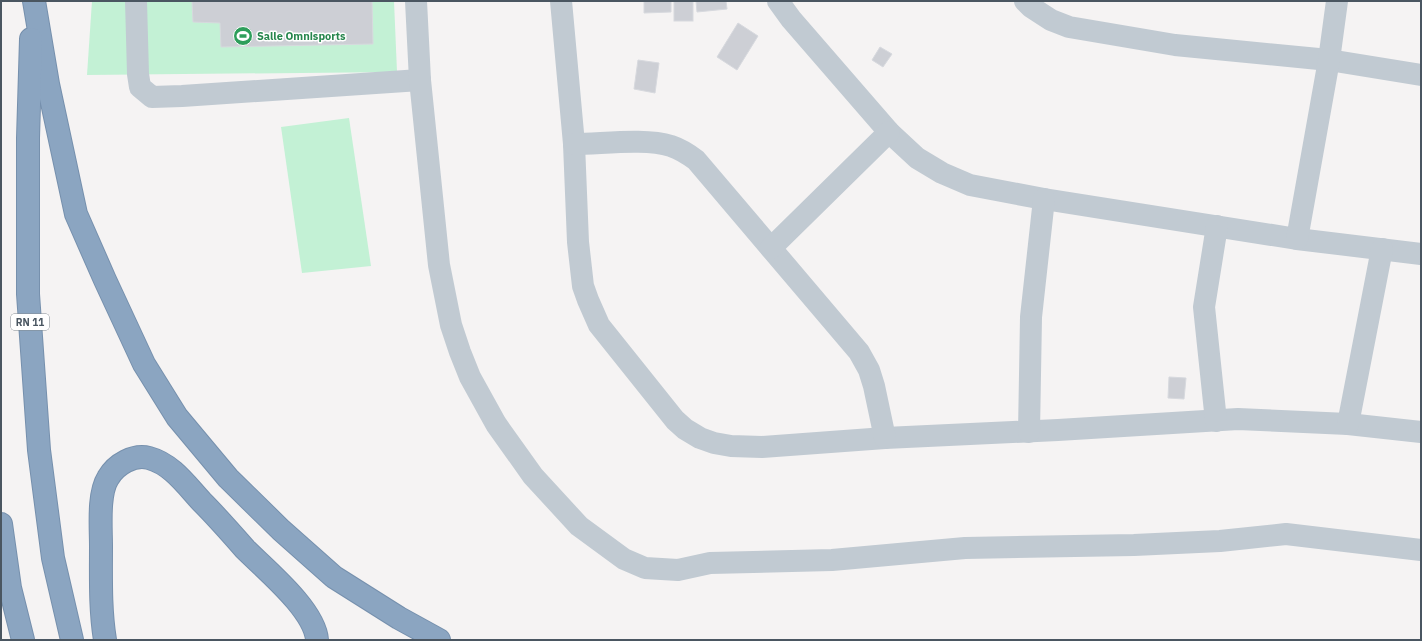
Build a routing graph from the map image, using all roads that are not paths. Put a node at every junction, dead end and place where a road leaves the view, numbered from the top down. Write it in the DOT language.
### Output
graph roads {
  1 [pos="33,1"];
  2 [pos="136,1"];
  3 [pos="416,1"];
  4 [pos="560,1"];
  5 [pos="778,1"];
  6 [pos="1025,1"];
  7 [pos="1337,1"];
  8 [pos="1329,60"];
  9 [pos="1421,74"];
  10 [pos="420,80"];
  11 [pos="889,132"];
  12 [pos="574,144"];
  13 [pos="1044,199"];
  14 [pos="1217,226"];
  15 [pos="1297,239"];
  16 [pos="771,248"];
  17 [pos="1382,249"];
  18 [pos="1421,254"];
  19 [pos="1216,420"];
  20 [pos="1348,424"];
  21 [pos="1029,432"];
  22 [pos="1421,432"];
  23 [pos="885,438"];
  24 [pos="1,524"];
  25 [pos="1421,550"];
  26 [pos="5,581"];
  27 [pos="23,640"];
  28 [pos="72,640"];
  29 [pos="105,640"];
  30 [pos="317,640"];
  31 [pos="439,640"];
  1 -- 28 [label="highway, RN 11"];
  1 -- 31 [label="highway"];
  2 -- 10 [label="street"];
  3 -- 10 [label="street"];
  4 -- 12 [label="street"];
  5 -- 11 [label="street"];
  6 -- 8 [label="street"];
  7 -- 8 [label="street"];
  8 -- 9 [label="street"];
  8 -- 15 [label="street"];
  10 -- 25 [label="street"];
  11 -- 13 [label="street"];
  11 -- 16 [label="street"];
  12 -- 16 [label="street"];
  12 -- 23 [label="street"];
  13 -- 14 [label="street"];
  13 -- 21 [label="street"];
  14 -- 15 [label="street"];
  14 -- 19 [label="street"];
  15 -- 17 [label="street"];
  16 -- 23 [label="street"];
  17 -- 18 [label="street"];
  17 -- 20 [label="street"];
  19 -- 20 [label="street"];
  19 -- 21 [label="street"];
  20 -- 22 [label="street"];
  21 -- 23 [label="street"];
  24 -- 26 [label="highway"];
  26 -- 27 [label="highway"];
  29 -- 30 [label="highway"];
}
